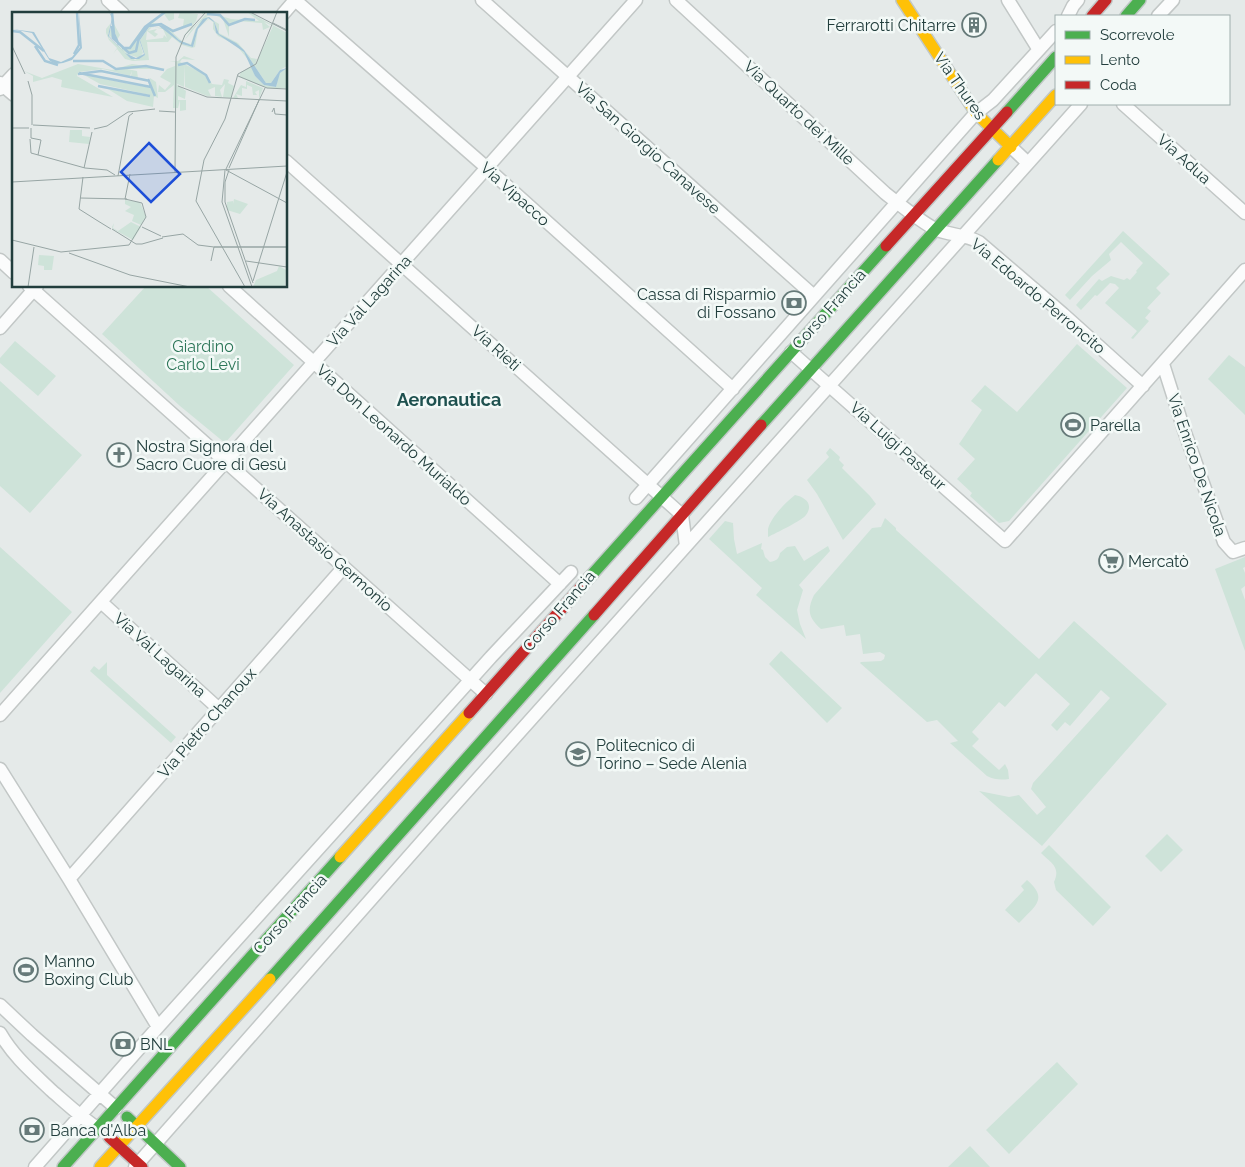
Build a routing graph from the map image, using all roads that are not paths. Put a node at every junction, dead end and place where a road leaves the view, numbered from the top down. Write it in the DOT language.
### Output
graph roads {
  1 [pos="80,0"];
  2 [pos="108,0"];
  3 [pos="295,0"];
  4 [pos="482,0"];
  5 [pos="636,0"];
  6 [pos="676,0"];
  7 [pos="902,0"];
  8 [pos="1008,0"];
  9 [pos="1078,0"];
  10 [pos="1106,0"];
  11 [pos="1140,0"];
  12 [pos="1173,0"];
  13 [pos="69,12"];
  14 [pos="121,12"];
  15 [pos="285,12"];
  16 [pos="1068,15"];
  17 [pos="1093,15"];
  18 [pos="1127,15"];
  19 [pos="1159,15"];
  20 [pos="1055,32"];
  21 [pos="1039,50"];
  22 [pos="1055,58"];
  23 [pos="12,76"];
  24 [pos="568,77"];
  25 [pos="1,86"];
  26 [pos="12,94"];
  27 [pos="1055,96"];
  28 [pos="1080,105"];
  29 [pos="1124,105"];
  30 [pos="976,114"];
  31 [pos="992,130"];
  32 [pos="1010,147"];
  33 [pos="288,163"];
  34 [pos="1028,163"];
  35 [pos="486,168"];
  36 [pos="897,202"];
  37 [pos="1245,214"];
  38 [pos="914,215"];
  39 [pos="925,222"];
  40 [pos="937,229"];
  41 [pos="964,236"];
  42 [pos="0,260"];
  43 [pos="402,264"];
  44 [pos="1245,270"];
  45 [pos="12,271"];
  46 [pos="33,288"];
  47 [pos="231,288"];
  48 [pos="814,296"];
  49 [pos="0,328"];
  50 [pos="791,352"];
  51 [pos="314,362"];
  52 [pos="1163,364"];
  53 [pos="812,370"];
  54 [pos="830,385"];
  55 [pos="1143,386"];
  56 [pos="733,389"];
  57 [pos="226,462"];
  58 [pos="648,485"];
  59 [pos="661,496"];
  60 [pos="636,498"];
  61 [pos="682,515"];
  62 [pos="686,546"];
  63 [pos="1245,548"];
  64 [pos="344,567"];
  65 [pos="571,572"];
  66 [pos="560,584"];
  67 [pos="101,602"];
  68 [pos="471,681"];
  69 [pos="486,694"];
  70 [pos="219,709"];
  71 [pos="0,716"];
  72 [pos="0,769"];
  73 [pos="69,879"];
  74 [pos="0,1005"];
  75 [pos="158,1027"];
  76 [pos="0,1033"];
  77 [pos="99,1094"];
  78 [pos="116,1108"];
  79 [pos="80,1116"];
  80 [pos="137,1126"];
  81 [pos="97,1128"];
  82 [pos="155,1144"];
  83 [pos="119,1146"];
  84 [pos="138,1166"];
  85 [pos="35,1167"];
  86 [pos="63,1167"];
  87 [pos="100,1167"];
  88 [pos="180,1167"];
  1 -- 13 [label="street"];
  2 -- 14 [label="street"];
  3 -- 15 [label="street"];
  3 -- 35 [label="street, Via Vipacco"];
  4 -- 24 [label="street, Via San Giorgio Canavese"];
  5 -- 24 [label="street, Via Val Lagarina"];
  6 -- 36 [label="street, Via Quarto dei Mille"];
  7 -- 30 [label="main road, Via Thures"];
  8 -- 21 [label="street"];
  9 -- 16 [label="street"];
  10 -- 17 [label="main road"];
  11 -- 18 [label="main road"];
  12 -- 19 [label="street"];
  20 -- 21 [label="street, Corso Francia"];
  21 -- 30 [label="street, Corso Francia"];
  22 -- 31 [label="main road, Corso Francia"];
  23 -- 25 [label="street"];
  24 -- 35 [label="street, Via Val Lagarina"];
  24 -- 48 [label="street, Via San Giorgio Canavese"];
  25 -- 26 [label="street"];
  27 -- 32 [label="main road, Corso Francia"];
  28 -- 34 [label="street"];
  29 -- 37 [label="street, Via Adua"];
  30 -- 31 [label="main road, Via Thures"];
  30 -- 36 [label="street, Corso Francia"];
  31 -- 32 [label="main road, Via Thures"];
  31 -- 38 [label="main road, Corso Francia"];
  32 -- 34 [label="street, Via Thures"];
  32 -- 40 [label="main road, Corso Francia"];
  33 -- 43 [label="street, Via Rieti"];
  34 -- 41 [label="street"];
  35 -- 43 [label="street, Via Val Lagarina"];
  35 -- 56 [label="street, Via Vipacco"];
  36 -- 38 [label="street, Via Quarto dei Mille"];
  36 -- 48 [label="street, Corso Francia"];
  38 -- 39 [label="street, Via Quarto dei Mille"];
  38 -- 50 [label="main road, Corso Francia"];
  39 -- 40 [label="street, Via Edoardo Perroncito"];
  40 -- 41 [label="street, Via Edoardo Perroncito"];
  40 -- 53 [label="main road, Corso Francia"];
  41 -- 54 [label="street"];
  41 -- 55 [label="street, Via Edoardo Perroncito"];
  42 -- 45 [label="street"];
  43 -- 51 [label="street, Via Val Lagarina"];
  43 -- 58 [label="street, Via Rieti"];
  44 -- 52 [label="street"];
  46 -- 49 [label="street"];
  46 -- 57 [label="street, Via Anastasio Germonio"];
  47 -- 51 [label="street, Via Don Leonardo Murialdo"];
  48 -- 56 [label="street, Corso Francia"];
  50 -- 53 [label="street, Via Luigi Pasteur"];
  50 -- 59 [label="main road, Corso Francia"];
  51 -- 57 [label="street, Via Val Lagarina"];
  51 -- 66 [label="street, Via Don Leonardo Murialdo"];
  52 -- 55 [label="street"];
  52 -- 63 [label="street, Via Enrico De Nicola"];
  53 -- 54 [label="street, Via Luigi Pasteur"];
  53 -- 61 [label="main road, Corso Francia"];
  54 -- 55 [label="street, Via Luigi Pasteur"];
  54 -- 62 [label="street"];
  56 -- 58 [label="street, Corso Francia"];
  57 -- 64 [label="street, Via Anastasio Germonio"];
  57 -- 67 [label="street, Via Val Lagarina"];
  58 -- 59 [label="street, Via Rieti"];
  58 -- 60 [label="street, Corso Francia"];
  59 -- 61 [label="street, Via Rieti"];
  59 -- 69 [label="main road, Corso Francia"];
  61 -- 62 [label="street"];
  61 -- 80 [label="main road, Corso Francia"];
  62 -- 82 [label="street"];
  64 -- 68 [label="street, Via Anastasio Germonio"];
  64 -- 70 [label="street, Via Pietro Chanoux"];
  65 -- 66 [label="street, Corso Francia"];
  66 -- 68 [label="street, Corso Francia"];
  67 -- 70 [label="street, Via Val Lagarina"];
  67 -- 71 [label="street, Via Val Lagarina"];
  68 -- 69 [label="street, Via Anastasio Germonio"];
  68 -- 75 [label="street, Corso Francia"];
  69 -- 78 [label="main road, Corso Francia"];
  70 -- 73 [label="street, Via Pietro Chanoux"];
  72 -- 73 [label="street"];
  73 -- 75 [label="street"];
  74 -- 77 [label="street"];
  75 -- 77 [label="street, Corso Francia"];
  76 -- 79 [label="street"];
  77 -- 78 [label="street"];
  77 -- 79 [label="street, Corso Francia"];
  78 -- 80 [label="main road"];
  78 -- 81 [label="main road, Corso Francia"];
  79 -- 81 [label="street"];
  79 -- 85 [label="street, Corso Francia"];
  80 -- 82 [label="main road"];
  80 -- 83 [label="main road, Corso Francia"];
  81 -- 83 [label="main road"];
  81 -- 86 [label="main road, Corso Francia"];
  82 -- 84 [label="street"];
  82 -- 88 [label="main road"];
  83 -- 84 [label="main road"];
  83 -- 87 [label="main road, Corso Francia"];
}
